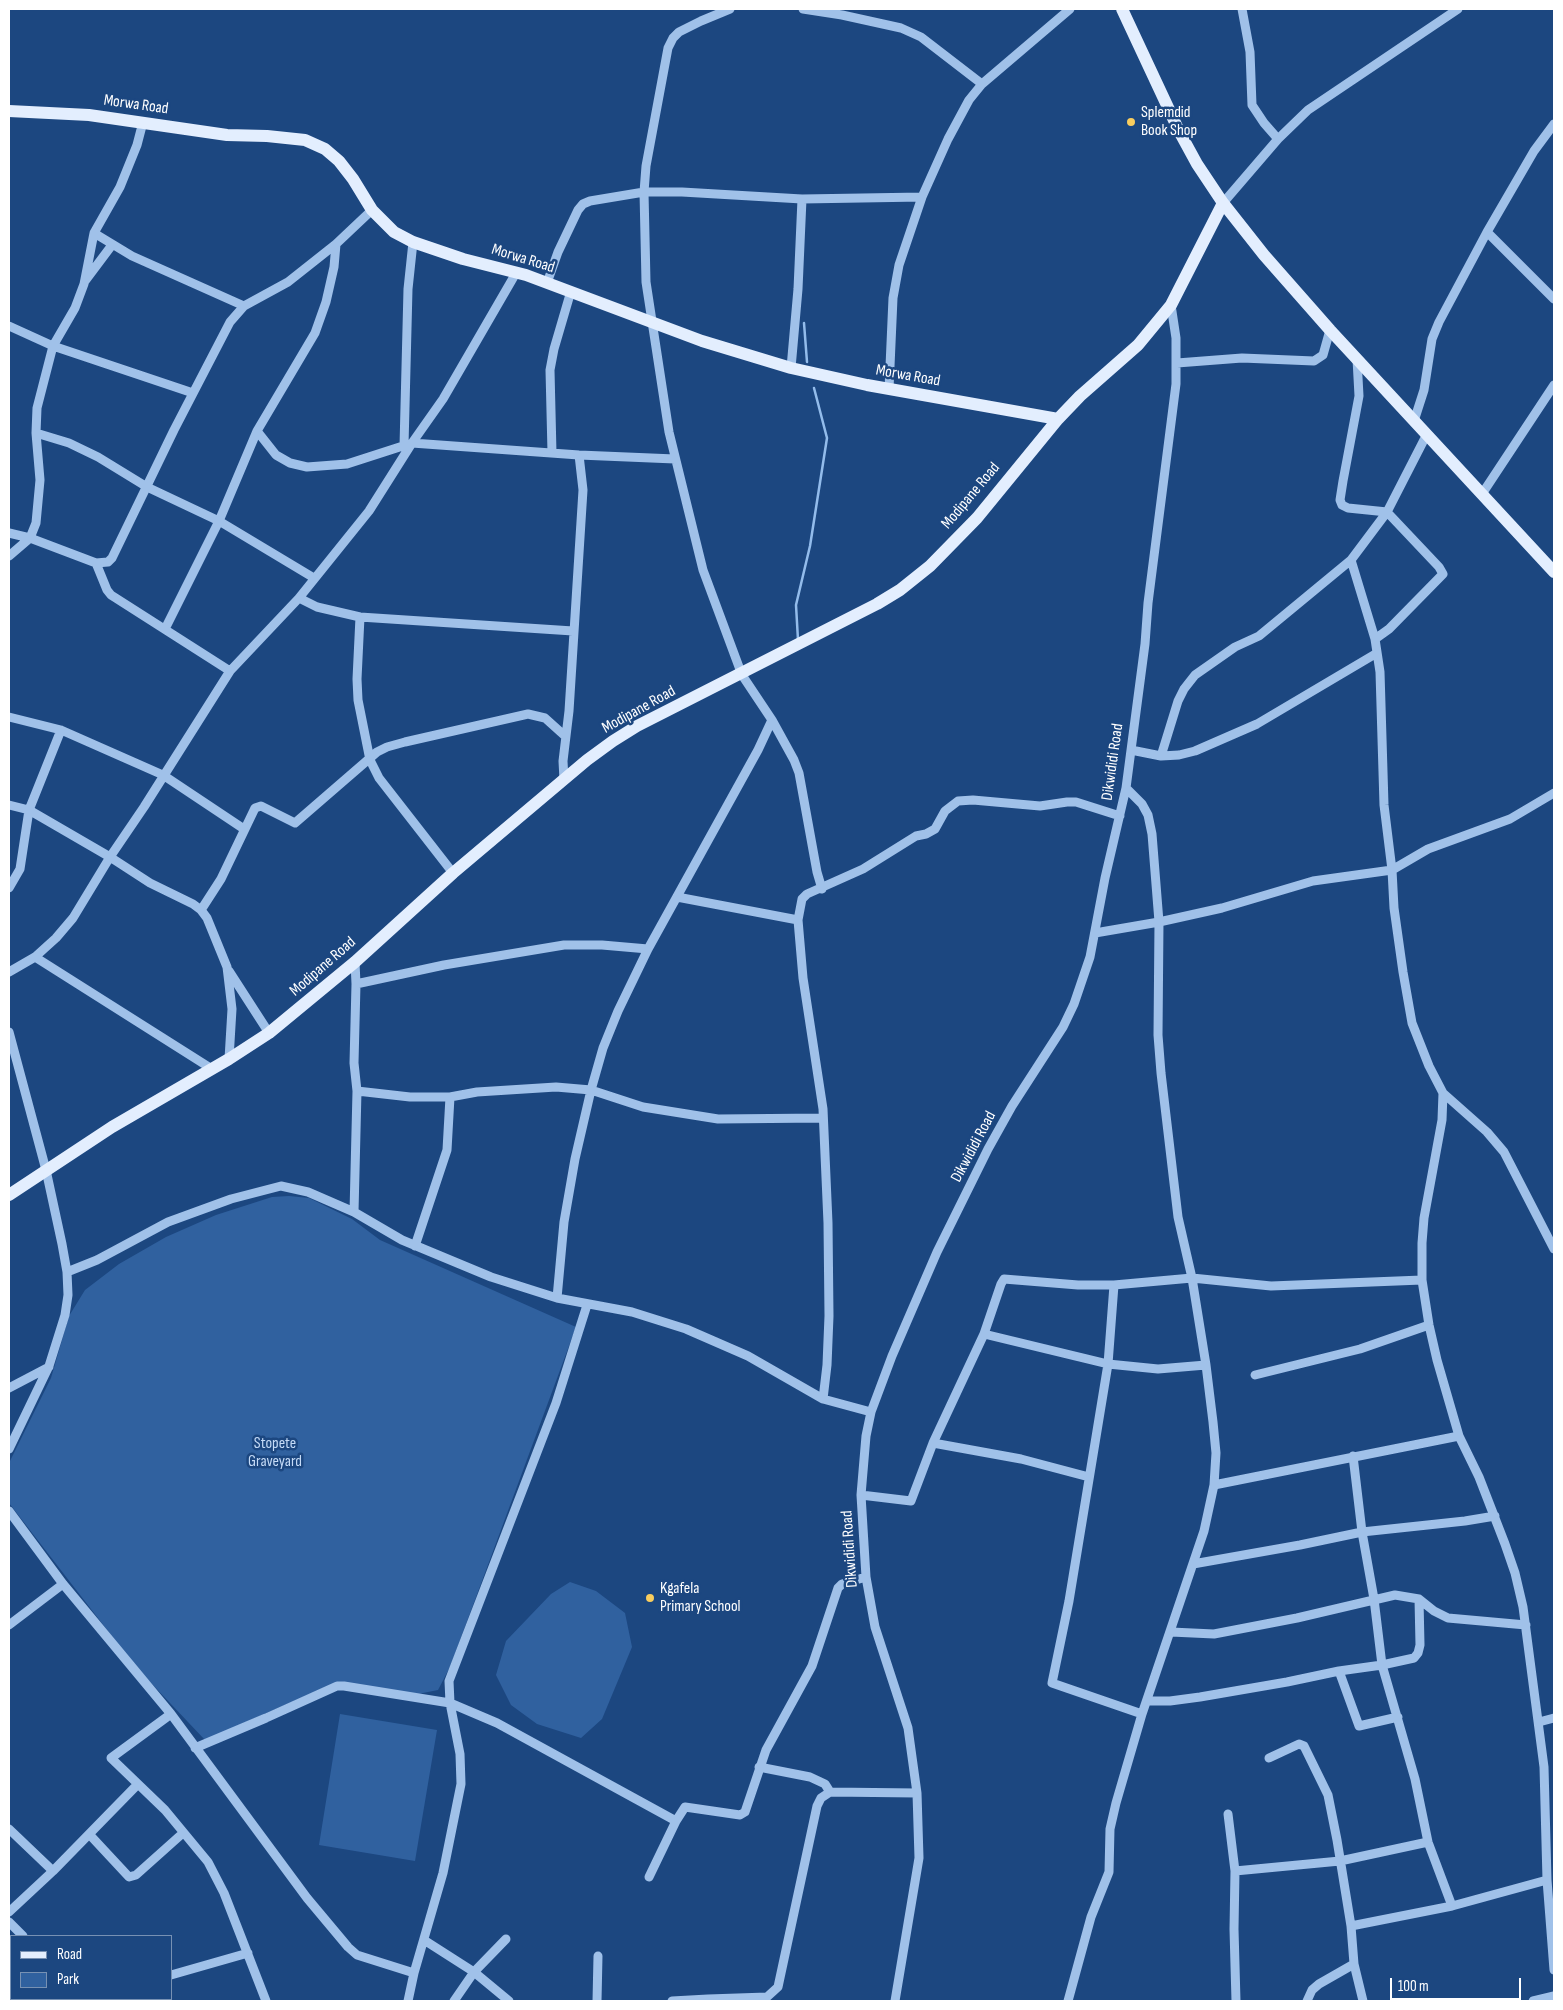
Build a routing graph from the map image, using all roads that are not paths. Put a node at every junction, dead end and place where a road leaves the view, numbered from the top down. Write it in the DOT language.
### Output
graph roads {
  1 [pos="730,9"];
  2 [pos="803,9"];
  3 [pos="1070,9"];
  4 [pos="1122,9"];
  5 [pos="1242,9"];
  6 [pos="1458,9"];
  7 [pos="982,84"];
  8 [pos="9,111"];
  9 [pos="143,122"];
  10 [pos="1554,124"];
  11 [pos="1278,139"];
  12 [pos="644,192"];
  13 [pos="922,197"];
  14 [pos="802,199"];
  15 [pos="1223,203"];
  16 [pos="372,210"];
  17 [pos="1487,232"];
  18 [pos="94,233"];
  19 [pos="413,242"];
  20 [pos="336,244"];
  21 [pos="112,245"];
  22 [pos="516,273"];
  23 [pos="547,283"];
  24 [pos="84,284"];
  25 [pos="571,291"];
  26 [pos="1554,299"];
  27 [pos="1170,305"];
  28 [pos="244,306"];
  29 [pos="652,323"];
  30 [pos="9,326"];
  31 [pos="1330,330"];
  32 [pos="53,346"];
  33 [pos="1357,360"];
  34 [pos="1177,363"];
  35 [pos="792,368"];
  36 [pos="1554,385"];
  37 [pos="889,389"];
  38 [pos="193,393"];
  39 [pos="1058,419"];
  40 [pos="1414,420"];
  41 [pos="257,431"];
  42 [pos="36,433"];
  43 [pos="1428,434"];
  44 [pos="408,444"];
  45 [pos="552,453"];
  46 [pos="579,455"];
  47 [pos="675,459"];
  48 [pos="147,487"];
  49 [pos="1482,494"];
  50 [pos="1386,512"];
  51 [pos="219,522"];
  52 [pos="9,533"];
  53 [pos="30,538"];
  54 [pos="9,556"];
  55 [pos="1351,560"];
  56 [pos="96,563"];
  57 [pos="1554,572"];
  58 [pos="314,578"];
  59 [pos="299,598"];
  60 [pos="360,617"];
  61 [pos="165,629"];
  62 [pos="573,631"];
  63 [pos="1375,639"];
  64 [pos="1377,652"];
  65 [pos="230,670"];
  66 [pos="742,674"];
  67 [pos="9,717"];
  68 [pos="772,720"];
  69 [pos="61,730"];
  70 [pos="565,736"];
  71 [pos="1131,750"];
  72 [pos="1161,756"];
  73 [pos="370,760"];
  74 [pos="163,775"];
  75 [pos="564,780"];
  76 [pos="1126,788"];
  77 [pos="1554,793"];
  78 [pos="9,805"];
  79 [pos="29,810"];
  80 [pos="1120,816"];
  81 [pos="244,829"];
  82 [pos="110,857"];
  83 [pos="1392,870"];
  84 [pos="453,873"];
  85 [pos="9,888"];
  86 [pos="822,889"];
  87 [pos="677,898"];
  88 [pos="201,910"];
  89 [pos="798,920"];
  90 [pos="1159,922"];
  91 [pos="1095,933"];
  92 [pos="648,948"];
  93 [pos="35,957"];
  94 [pos="355,962"];
  95 [pos="226,967"];
  96 [pos="9,972"];
  97 [pos="356,984"];
  98 [pos="9,1032"];
  99 [pos="269,1034"];
  100 [pos="229,1059"];
  101 [pos="212,1069"];
  102 [pos="591,1090"];
  103 [pos="357,1091"];
  104 [pos="1443,1093"];
  105 [pos="450,1097"];
  106 [pos="822,1118"];
  107 [pos="46,1170"];
  108 [pos="9,1195"];
  109 [pos="354,1212"];
  110 [pos="415,1246"];
  111 [pos="1554,1249"];
  112 [pos="67,1272"];
  113 [pos="1192,1278"];
  114 [pos="1422,1280"];
  115 [pos="1114,1285"];
  116 [pos="557,1298"];
  117 [pos="587,1305"];
  118 [pos="1429,1325"];
  119 [pos="984,1334"];
  120 [pos="1108,1364"];
  121 [pos="1206,1365"];
  122 [pos="49,1366"];
  123 [pos="1254,1375"];
  124 [pos="9,1388"];
  125 [pos="823,1399"];
  126 [pos="871,1412"];
  127 [pos="1459,1436"];
  128 [pos="934,1443"];
  129 [pos="9,1449"];
  130 [pos="1353,1456"];
  131 [pos="1090,1477"];
  132 [pos="1214,1485"];
  133 [pos="861,1495"];
  134 [pos="9,1512"];
  135 [pos="1495,1516"];
  136 [pos="1362,1532"];
  137 [pos="1193,1564"];
  138 [pos="866,1577"];
  139 [pos="63,1584"];
  140 [pos="1374,1599"];
  141 [pos="1419,1599"];
  142 [pos="9,1625"];
  143 [pos="1526,1625"];
  144 [pos="1171,1632"];
  145 [pos="1382,1665"];
  146 [pos="1339,1671"];
  147 [pos="1147,1701"];
  148 [pos="450,1703"];
  149 [pos="171,1714"];
  150 [pos="1142,1714"];
  151 [pos="1398,1717"];
  152 [pos="1554,1718"];
  153 [pos="1539,1722"];
  154 [pos="195,1748"];
  155 [pos="1269,1758"];
  156 [pos="759,1767"];
  157 [pos="138,1784"];
  158 [pos="830,1792"];
  159 [pos="917,1793"];
  160 [pos="1228,1814"];
  161 [pos="676,1821"];
  162 [pos="9,1829"];
  163 [pos="183,1832"];
  164 [pos="89,1834"];
  165 [pos="1428,1842"];
  166 [pos="1340,1860"];
  167 [pos="53,1871"];
  168 [pos="1235,1871"];
  169 [pos="649,1878"];
  170 [pos="1547,1880"];
  171 [pos="1452,1906"];
  172 [pos="9,1912"];
  173 [pos="9,1922"];
  174 [pos="1351,1926"];
  175 [pos="22,1935"];
  176 [pos="506,1939"];
  177 [pos="424,1940"];
  178 [pos="248,1953"];
  179 [pos="598,1956"];
  180 [pos="1354,1964"];
  181 [pos="1554,1970"];
  182 [pos="474,1972"];
  183 [pos="414,1973"];
  184 [pos="172,1975"];
  185 [pos="1554,1996"];
  186 [pos="768,1999"];
  187 [pos="708,2000"];
  188 [pos="266,2001"];
  189 [pos="408,2001"];
  190 [pos="454,2001"];
  191 [pos="509,2001"];
  192 [pos="597,2001"];
  193 [pos="672,2001"];
  194 [pos="895,2001"];
  195 [pos="1068,2001"];
  196 [pos="1236,2001"];
  197 [pos="1307,2001"];
  198 [pos="1363,2001"];
  199 [pos="1532,2001"];
  1 -- 12 [label="street"];
  2 -- 7 [label="street"];
  3 -- 7 [label="street"];
  4 -- 15 [label="main road"];
  5 -- 11 [label="street"];
  6 -- 11 [label="street"];
  7 -- 13 [label="street"];
  8 -- 9 [label="main road, Morwa Road"];
  9 -- 16 [label="main road, Morwa Road"];
  9 -- 18 [label="street"];
  10 -- 17 [label="street"];
  11 -- 15 [label="street"];
  12 -- 14 [label="street"];
  12 -- 23 [label="street"];
  12 -- 29 [label="street"];
  13 -- 14 [label="street"];
  13 -- 37 [label="street"];
  14 -- 35 [label="street"];
  15 -- 27 [label="main road, Modipane Road"];
  15 -- 31 [label="main road"];
  16 -- 19 [label="main road, Morwa Road"];
  16 -- 20 [label="street"];
  17 -- 26 [label="street"];
  17 -- 40 [label="street"];
  18 -- 21 [label="street"];
  18 -- 24 [label="street"];
  19 -- 22 [label="main road, Morwa Road"];
  19 -- 44 [label="street"];
  20 -- 28 [label="street"];
  20 -- 41 [label="street"];
  21 -- 24 [label="street"];
  21 -- 28 [label="street"];
  22 -- 23 [label="main road, Morwa Road"];
  22 -- 44 [label="street"];
  23 -- 25 [label="main road, Morwa Road"];
  24 -- 32 [label="street"];
  25 -- 29 [label="main road, Morwa Road"];
  25 -- 45 [label="street"];
  27 -- 34 [label="street, Dikwididi Road"];
  27 -- 39 [label="main road, Modipane Road"];
  28 -- 38 [label="street"];
  29 -- 35 [label="main road, Morwa Road"];
  29 -- 47 [label="street"];
  30 -- 32 [label="street"];
  31 -- 33 [label="main road"];
  31 -- 34 [label="street"];
  32 -- 38 [label="street"];
  32 -- 42 [label="street"];
  33 -- 40 [label="main road"];
  33 -- 50 [label="street"];
  34 -- 71 [label="street, Dikwididi Road"];
  35 -- 37 [label="main road, Morwa Road"];
  36 -- 49 [label="street"];
  37 -- 39 [label="main road, Morwa Road"];
  38 -- 48 [label="street"];
  39 -- 66 [label="main road, Modipane Road"];
  40 -- 43 [label="main road"];
  41 -- 44 [label="street"];
  41 -- 51 [label="street"];
  42 -- 48 [label="street"];
  42 -- 53 [label="street"];
  43 -- 49 [label="main road"];
  43 -- 50 [label="street"];
  44 -- 45 [label="street"];
  44 -- 58 [label="street"];
  45 -- 46 [label="street"];
  46 -- 47 [label="street"];
  46 -- 62 [label="street"];
  47 -- 66 [label="street"];
  48 -- 51 [label="street"];
  48 -- 56 [label="street"];
  49 -- 57 [label="main road"];
  50 -- 55 [label="street"];
  50 -- 63 [label="street"];
  51 -- 58 [label="street"];
  51 -- 61 [label="street"];
  52 -- 53 [label="street"];
  53 -- 54 [label="street"];
  53 -- 56 [label="street"];
  55 -- 63 [label="street"];
  55 -- 72 [label="street"];
  56 -- 61 [label="street"];
  58 -- 59 [label="street"];
  59 -- 60 [label="street"];
  59 -- 65 [label="street"];
  60 -- 62 [label="street"];
  60 -- 73 [label="street"];
  61 -- 65 [label="street"];
  62 -- 70 [label="street"];
  63 -- 64 [label="street"];
  64 -- 72 [label="street"];
  64 -- 83 [label="street"];
  65 -- 74 [label="street"];
  66 -- 68 [label="street"];
  66 -- 75 [label="main road, Modipane Road"];
  67 -- 69 [label="street"];
  68 -- 86 [label="street"];
  68 -- 87 [label="street"];
  69 -- 74 [label="street"];
  69 -- 79 [label="street"];
  70 -- 73 [label="street"];
  70 -- 75 [label="street"];
  71 -- 72 [label="street"];
  71 -- 76 [label="street, Dikwididi Road"];
  73 -- 81 [label="street"];
  73 -- 84 [label="street"];
  74 -- 81 [label="street"];
  74 -- 82 [label="street"];
  75 -- 84 [label="main road, Modipane Road"];
  76 -- 80 [label="street, Dikwididi Road"];
  76 -- 90 [label="street"];
  77 -- 83 [label="street"];
  78 -- 79 [label="street"];
  79 -- 82 [label="street"];
  79 -- 85 [label="street"];
  80 -- 86 [label="street"];
  80 -- 91 [label="street, Dikwididi Road"];
  81 -- 88 [label="street"];
  82 -- 88 [label="street"];
  82 -- 93 [label="street"];
  83 -- 90 [label="street"];
  83 -- 104 [label="street"];
  84 -- 94 [label="main road, Modipane Road"];
  86 -- 89 [label="street"];
  87 -- 89 [label="street"];
  87 -- 92 [label="street"];
  88 -- 95 [label="street"];
  89 -- 106 [label="street"];
  90 -- 91 [label="street"];
  90 -- 113 [label="street"];
  91 -- 126 [label="street, Dikwididi Road"];
  92 -- 97 [label="street"];
  92 -- 102 [label="street"];
  93 -- 96 [label="street"];
  93 -- 101 [label="street"];
  94 -- 97 [label="street"];
  94 -- 99 [label="main road, Modipane Road"];
  95 -- 99 [label="street"];
  95 -- 100 [label="street"];
  97 -- 103 [label="street"];
  98 -- 107 [label="street"];
  99 -- 100 [label="main road, Modipane Road"];
  100 -- 101 [label="main road, Modipane Road"];
  101 -- 107 [label="main road, Modipane Road"];
  102 -- 105 [label="street"];
  102 -- 106 [label="street"];
  102 -- 116 [label="street"];
  103 -- 105 [label="street"];
  103 -- 109 [label="street"];
  104 -- 111 [label="street"];
  104 -- 114 [label="street"];
  105 -- 110 [label="street"];
  106 -- 125 [label="street"];
  107 -- 108 [label="main road, Modipane Road"];
  107 -- 112 [label="street"];
  109 -- 110 [label="street"];
  109 -- 112 [label="street"];
  110 -- 116 [label="street"];
  112 -- 122 [label="street"];
  113 -- 114 [label="street"];
  113 -- 115 [label="street"];
  113 -- 121 [label="street"];
  114 -- 118 [label="street"];
  115 -- 119 [label="street"];
  115 -- 120 [label="street"];
  116 -- 117 [label="street"];
  117 -- 125 [label="street"];
  117 -- 148 [label="street"];
  118 -- 123 [label="street"];
  118 -- 127 [label="street"];
  119 -- 120 [label="street"];
  119 -- 128 [label="street"];
  120 -- 121 [label="street"];
  120 -- 131 [label="street"];
  121 -- 132 [label="street"];
  122 -- 124 [label="street"];
  122 -- 129 [label="street"];
  125 -- 126 [label="street"];
  126 -- 133 [label="street, Dikwididi Road"];
  127 -- 130 [label="street"];
  127 -- 135 [label="street"];
  128 -- 131 [label="street"];
  128 -- 133 [label="street"];
  130 -- 132 [label="street"];
  130 -- 136 [label="street"];
  131 -- 150 [label="street"];
  132 -- 137 [label="street"];
  133 -- 138 [label="street, Dikwididi Road"];
  134 -- 139 [label="street"];
  135 -- 136 [label="street"];
  135 -- 143 [label="street"];
  136 -- 137 [label="street"];
  136 -- 140 [label="street"];
  137 -- 144 [label="street"];
  138 -- 156 [label="street"];
  138 -- 159 [label="street, Dikwididi Road"];
  139 -- 142 [label="street"];
  139 -- 149 [label="street"];
  140 -- 141 [label="street"];
  140 -- 144 [label="street"];
  140 -- 145 [label="street"];
  141 -- 143 [label="street"];
  141 -- 145 [label="street"];
  143 -- 153 [label="street"];
  144 -- 147 [label="street"];
  145 -- 146 [label="street"];
  145 -- 151 [label="street"];
  146 -- 147 [label="street"];
  146 -- 151 [label="street"];
  147 -- 150 [label="street"];
  148 -- 154 [label="street"];
  148 -- 161 [label="street"];
  148 -- 177 [label="street"];
  149 -- 154 [label="street"];
  149 -- 157 [label="street"];
  150 -- 195 [label="street"];
  151 -- 165 [label="street"];
  152 -- 153 [label="street"];
  153 -- 170 [label="street"];
  154 -- 183 [label="street"];
  155 -- 166 [label="street"];
  156 -- 158 [label="street"];
  156 -- 161 [label="street"];
  157 -- 163 [label="street"];
  157 -- 164 [label="street"];
  158 -- 159 [label="street"];
  158 -- 186 [label="street"];
  159 -- 194 [label="street, Dikwididi Road"];
  160 -- 168 [label="street"];
  161 -- 169 [label="street"];
  162 -- 167 [label="street"];
  163 -- 164 [label="street"];
  163 -- 178 [label="street"];
  164 -- 167 [label="street"];
  165 -- 166 [label="street"];
  165 -- 171 [label="street"];
  166 -- 168 [label="street"];
  166 -- 174 [label="street"];
  167 -- 172 [label="street"];
  168 -- 196 [label="street"];
  170 -- 171 [label="street"];
  170 -- 181 [label="street"];
  171 -- 174 [label="street"];
  173 -- 175 [label="street"];
  174 -- 180 [label="street"];
  176 -- 182 [label="street"];
  177 -- 182 [label="street"];
  177 -- 183 [label="street"];
  178 -- 184 [label="street"];
  178 -- 188 [label="street"];
  179 -- 192 [label="street"];
  180 -- 197 [label="street"];
  180 -- 198 [label="street"];
  182 -- 190 [label="street"];
  182 -- 191 [label="street"];
  183 -- 189 [label="street"];
  185 -- 199 [label="street"];
  186 -- 187 [label="street"];
  187 -- 193 [label="street"];
}
